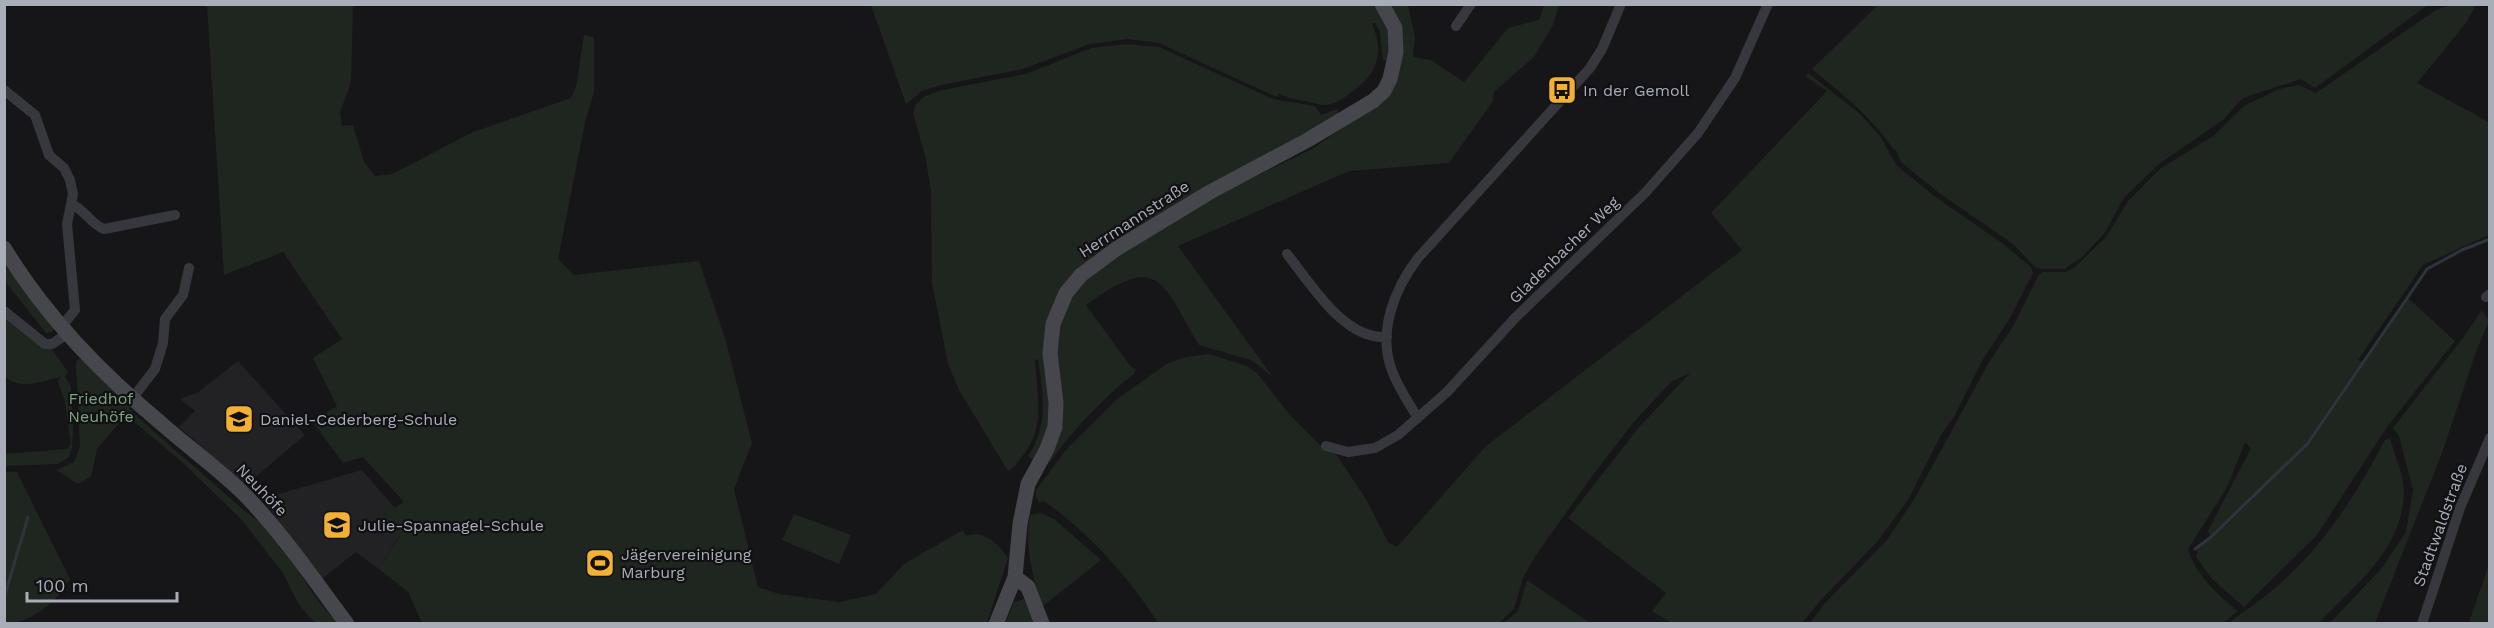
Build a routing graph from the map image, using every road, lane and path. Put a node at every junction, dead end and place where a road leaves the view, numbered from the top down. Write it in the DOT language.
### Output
graph roads {
  1 [pos="1382,4"];
  2 [pos="1471,4"];
  3 [pos="1621,4"];
  4 [pos="1768,4"];
  5 [pos="1456,26"];
  6 [pos="4,90"];
  7 [pos="71,204"];
  8 [pos="175,215"];
  9 [pos="4,248"];
  10 [pos="1287,254"];
  11 [pos="189,268"];
  12 [pos="4,310"];
  13 [pos="64,331"];
  14 [pos="1387,337"];
  15 [pos="132,399"];
  16 [pos="1418,418"];
  17 [pos="2490,438"];
  18 [pos="1326,446"];
  19 [pos="1015,577"];
  20 [pos="347,624"];
  21 [pos="996,624"];
  22 [pos="1042,624"];
  23 [pos="2422,624"];
  1 -- 19 [label="street, Herrmannstraße"];
  2 -- 5 [label="street"];
  3 -- 14 [label="street"];
  4 -- 16 [label="street, Gladenbacher Weg"];
  6 -- 7 [label="street"];
  7 -- 8 [label="street"];
  7 -- 13 [label="street"];
  9 -- 13 [label="street, Neuhöfe"];
  10 -- 14 [label="street"];
  11 -- 15 [label="street"];
  12 -- 13 [label="street"];
  13 -- 15 [label="street, Neuhöfe"];
  14 -- 16 [label="street"];
  15 -- 20 [label="street, Neuhöfe"];
  16 -- 18 [label="street, Gladenbacher Weg"];
  17 -- 23 [label="street, Stadtwaldstraße"];
  19 -- 21 [label="street, Herrmannstraße"];
  19 -- 22 [label="street"];
}
